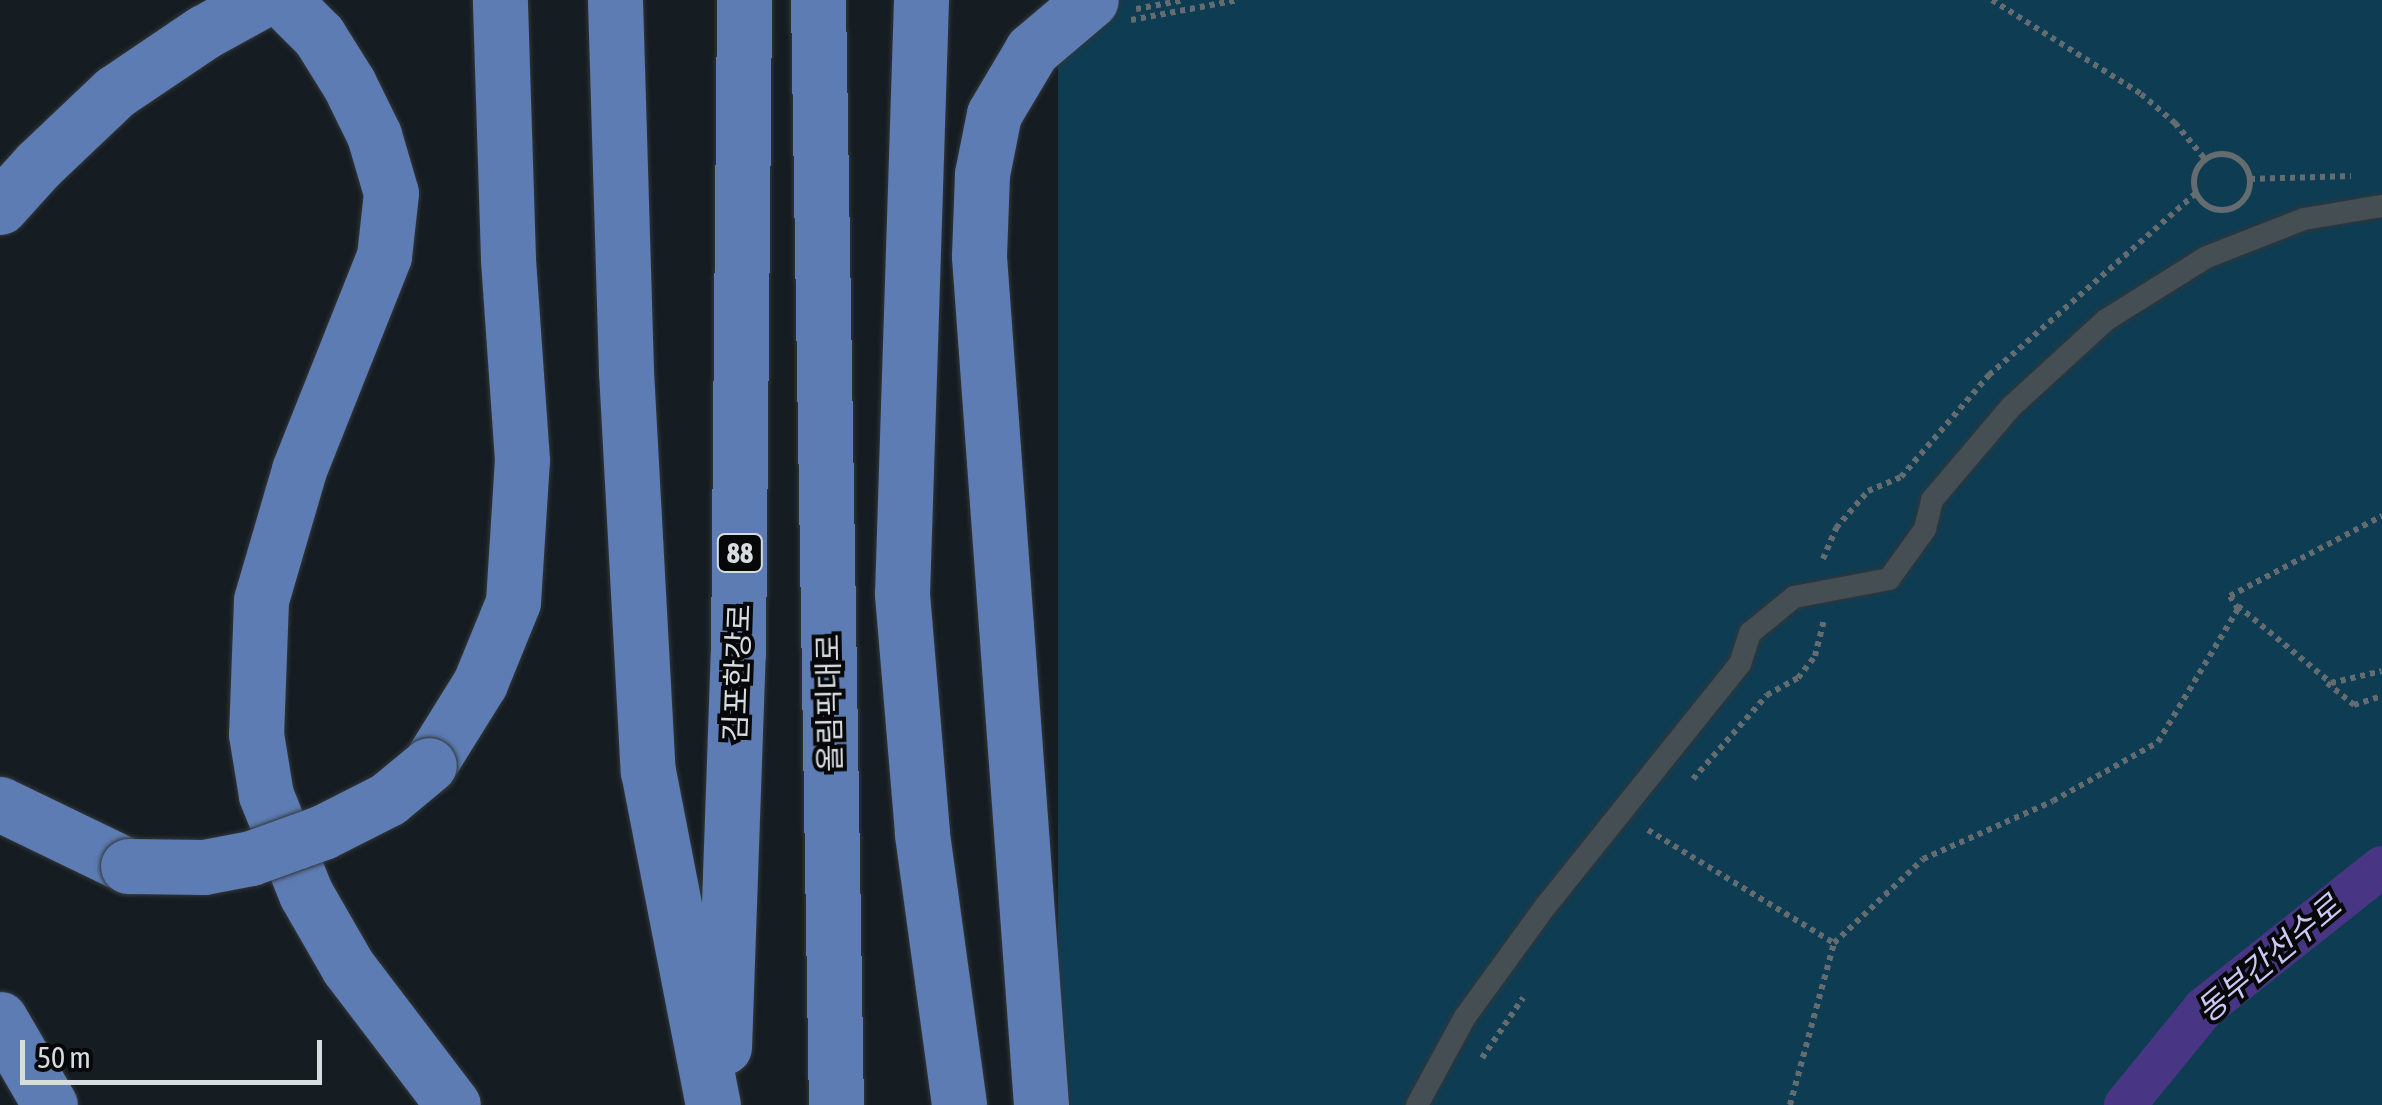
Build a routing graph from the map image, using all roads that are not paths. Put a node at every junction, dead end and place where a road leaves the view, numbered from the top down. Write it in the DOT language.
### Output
graph roads {
  1 [pos="262,0"];
  2 [pos="283,0"];
  3 [pos="500,0"];
  4 [pos="615,0"];
  5 [pos="744,0"];
  6 [pos="818,0"];
  7 [pos="841,0"];
  8 [pos="921,0"];
  9 [pos="1091,0"];
  10 [pos="2382,206"];
  11 [pos="0,208"];
  12 [pos="822,301"];
  13 [pos="0,804"];
  14 [pos="0,1019"];
  15 [pos="50,1105"];
  16 [pos="453,1105"];
  17 [pos="713,1105"];
  18 [pos="722,1105"];
  19 [pos="836,1105"];
  20 [pos="959,1105"];
  21 [pos="1041,1105"];
  22 [pos="1417,1105"];
  1 -- 11 [label="highway"];
  2 -- 16 [label="highway"];
  3 -- 13 [label="highway, bridge"];
  4 -- 17 [label="highway"];
  5 -- 18 [label="highway, 김포한강로 / 88"];
  6 -- 12 [label="highway"];
  7 -- 12 [label="highway"];
  8 -- 20 [label="highway"];
  9 -- 21 [label="highway"];
  10 -- 22 [label="lane"];
  12 -- 19 [label="highway, 올림픽대로"];
  14 -- 15 [label="highway"];
}
